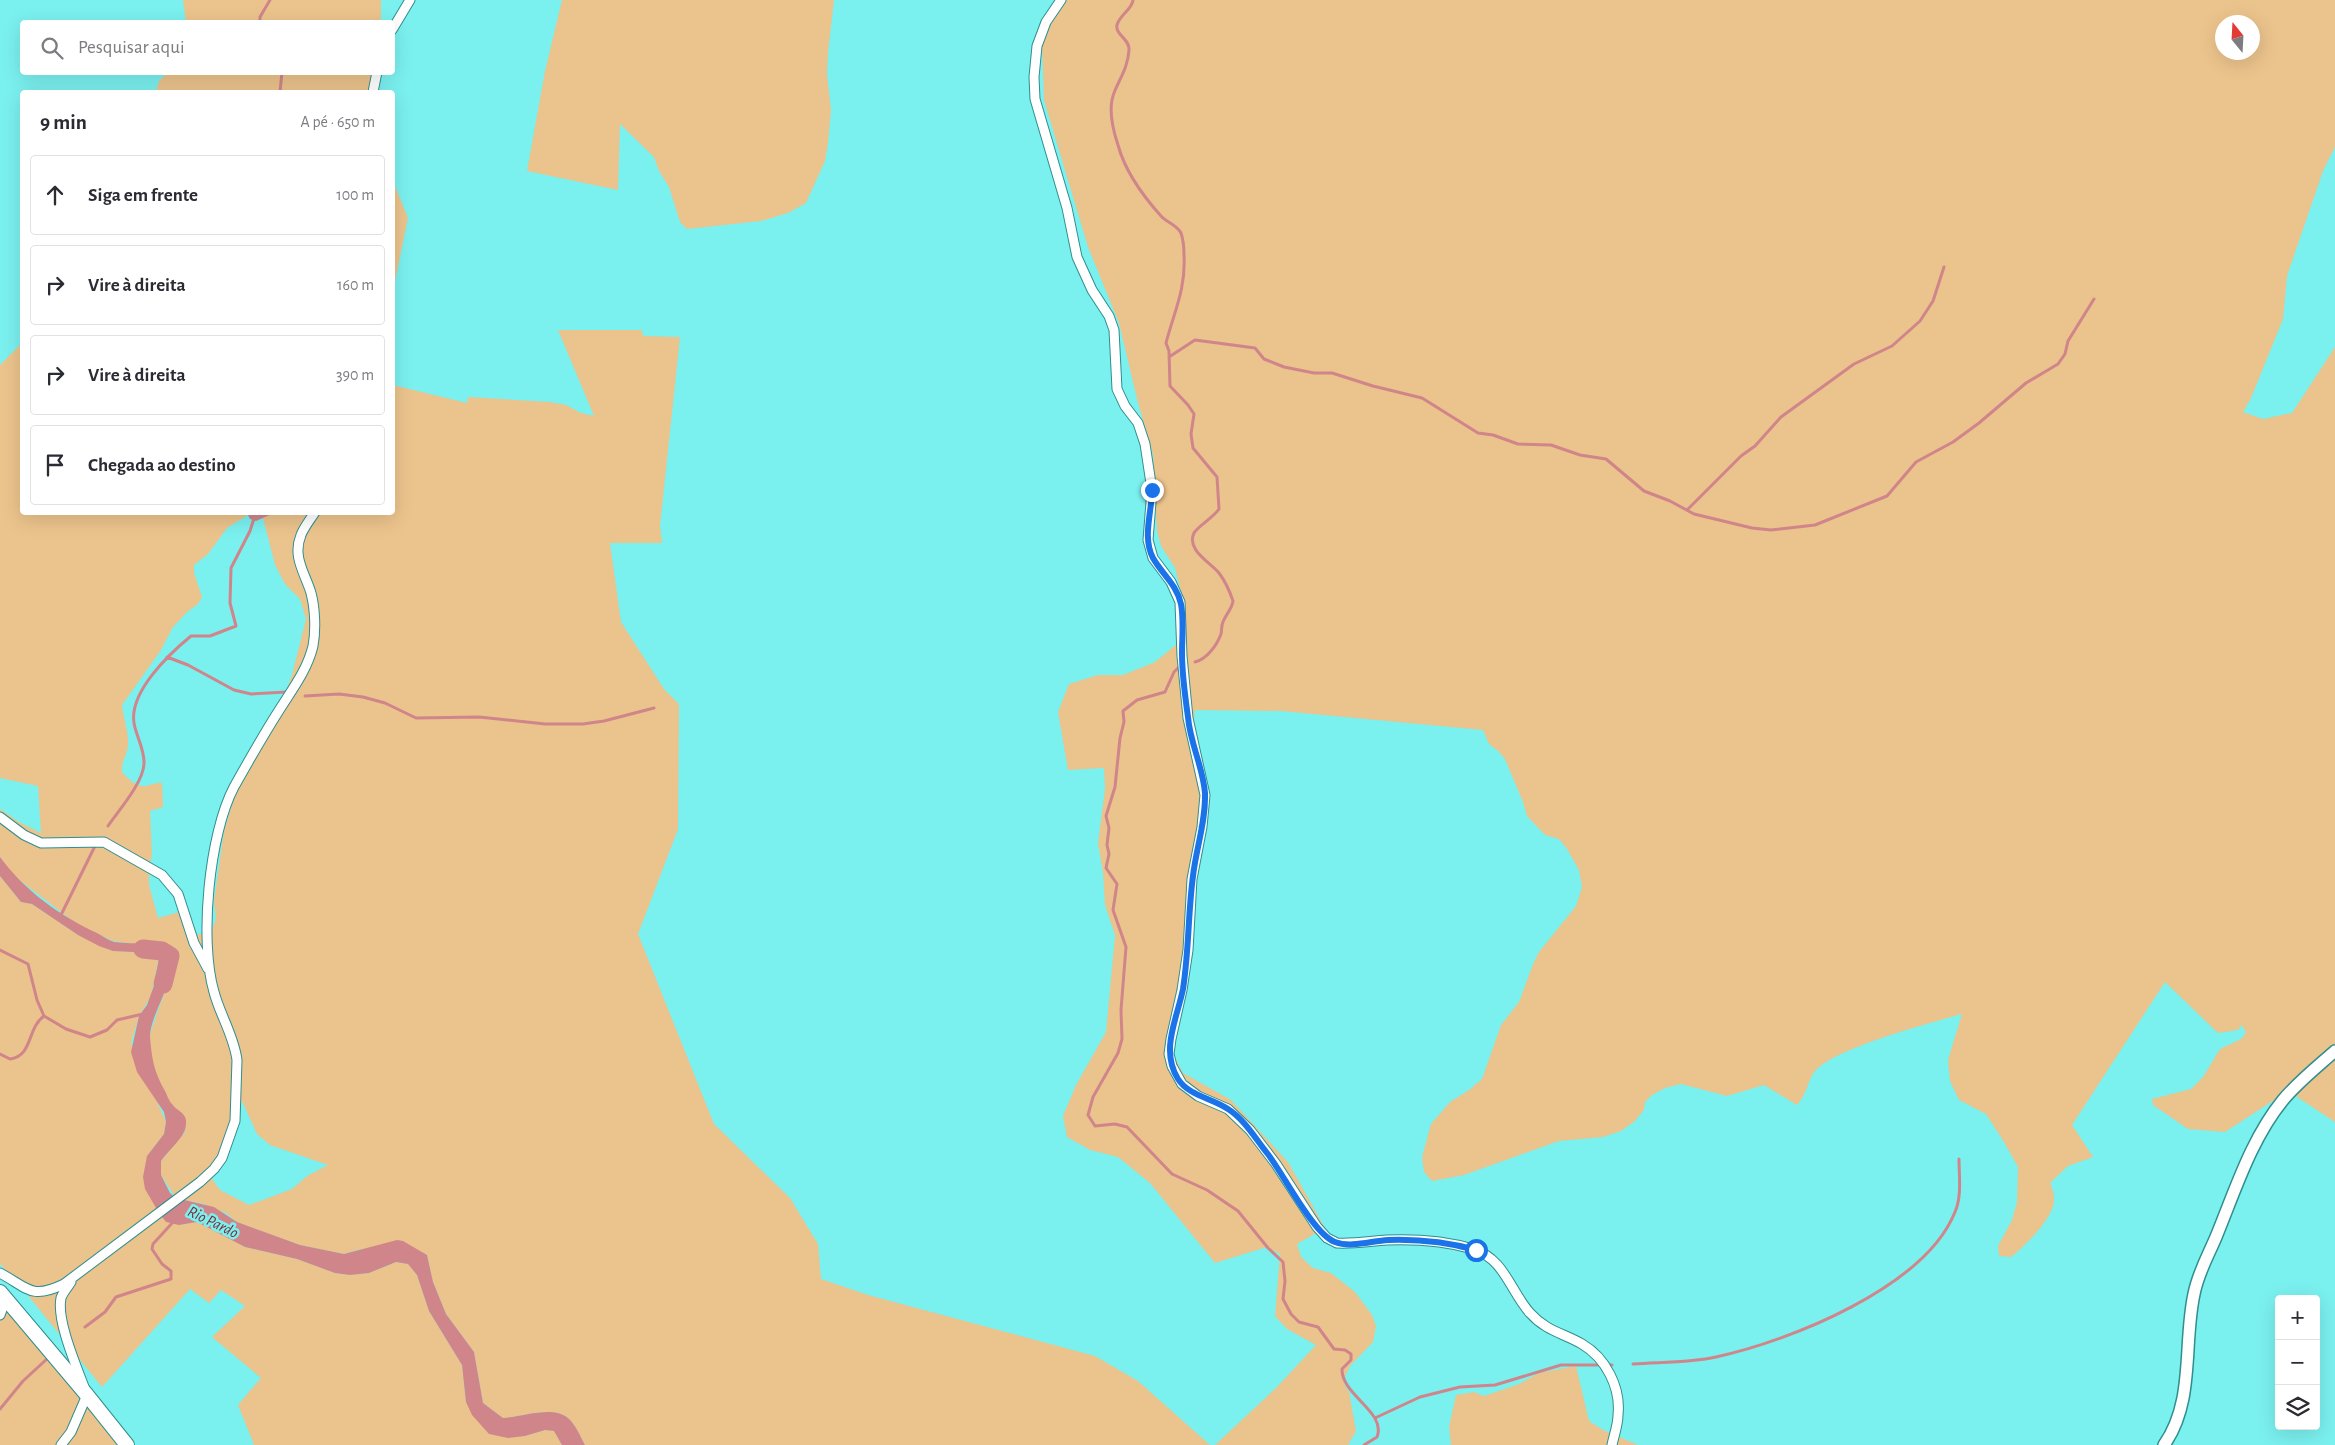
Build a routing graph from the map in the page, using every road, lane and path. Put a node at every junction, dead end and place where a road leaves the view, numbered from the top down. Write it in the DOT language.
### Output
graph roads {
  1 [pos="410,0"];
  2 [pos="1061,0"];
  3 [pos="395,25"];
  4 [pos="376,75"];
  5 [pos="373,90"];
  6 [pos="313,515"];
  7 [pos="0,817"];
  8 [pos="209,971"];
  9 [pos="2335,1050"];
  10 [pos="0,1273"];
  11 [pos="76,1275"];
  12 [pos="3,1296"];
  13 [pos="0,1315"];
  14 [pos="87,1395"];
  15 [pos="61,1445"];
  16 [pos="126,1445"];
  17 [pos="1612,1445"];
  18 [pos="2164,1445"];
  1 -- 3 [label="street"];
  2 -- 17 [label="street"];
  4 -- 5 [label="street"];
  6 -- 8 [label="street"];
  7 -- 8 [label="street"];
  8 -- 11 [label="street"];
  9 -- 18 [label="street"];
  10 -- 11 [label="street"];
  11 -- 14 [label="street"];
  12 -- 13 [label="street"];
  12 -- 14 [label="main road"];
  14 -- 15 [label="street"];
  14 -- 16 [label="main road"];
}
